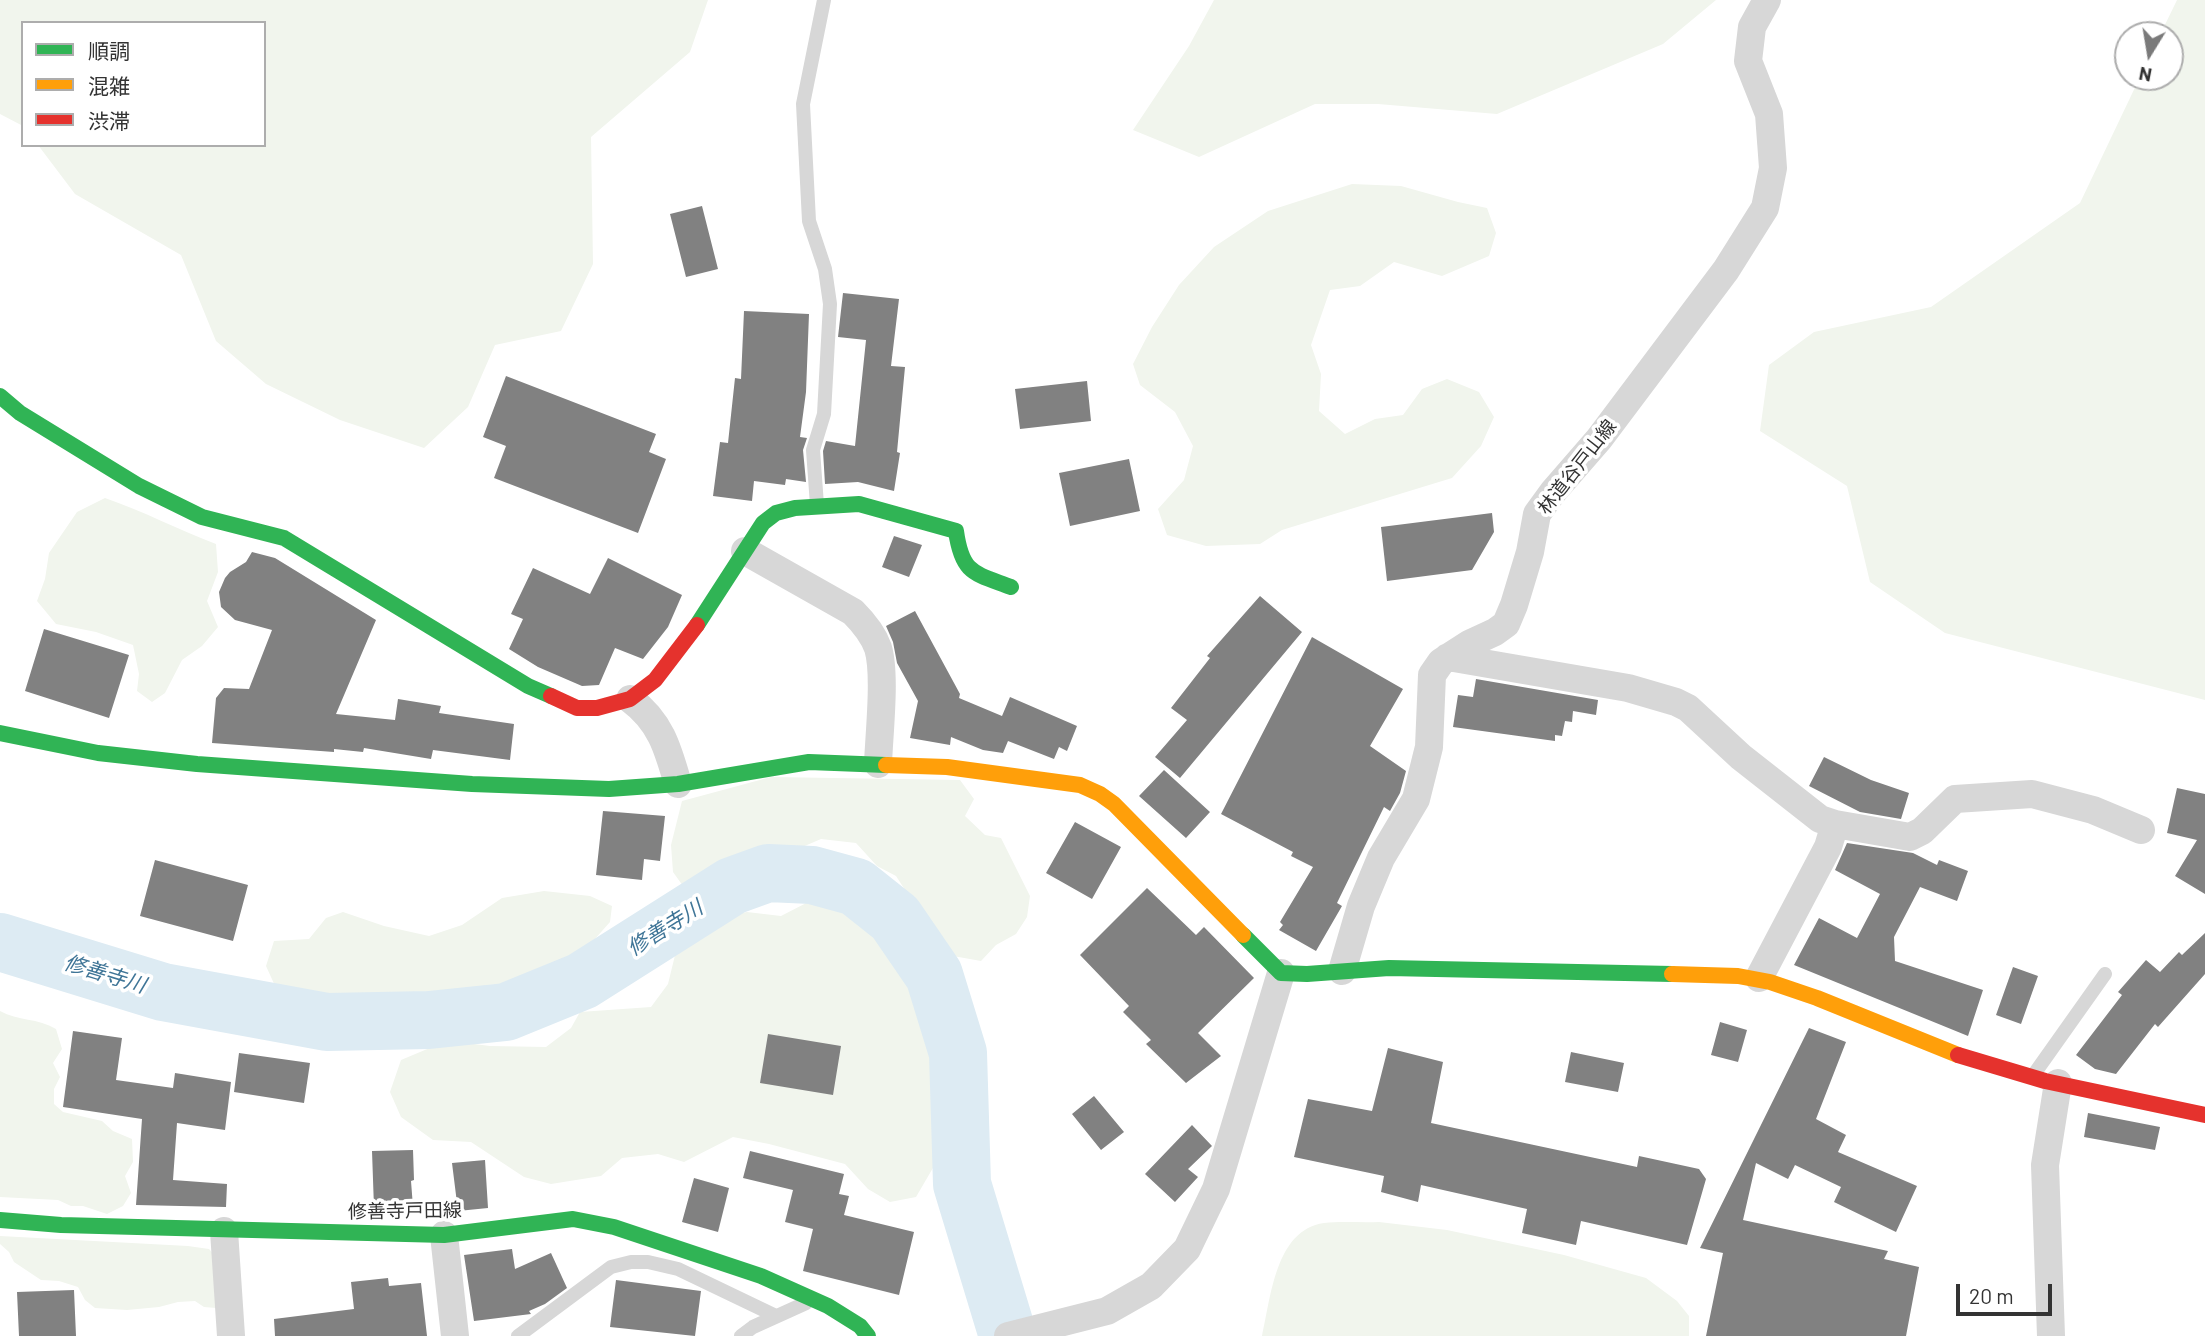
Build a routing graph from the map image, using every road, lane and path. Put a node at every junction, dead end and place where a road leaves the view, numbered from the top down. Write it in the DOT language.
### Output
graph roads {
  1 [pos="824,0"];
  2 [pos="1767,0"];
  3 [pos="0,396"];
  4 [pos="817,505"];
  5 [pos="745,551"];
  6 [pos="1011,587"];
  7 [pos="1448,657"];
  8 [pos="629,699"];
  9 [pos="0,733"];
  10 [pos="878,764"];
  11 [pos="678,785"];
  12 [pos="1835,824"];
  13 [pos="2141,830"];
  14 [pos="1342,971"];
  15 [pos="1281,973"];
  16 [pos="2105,974"];
  17 [pos="1759,978"];
  18 [pos="2045,1081"];
  19 [pos="2205,1115"];
  20 [pos="0,1220"];
  21 [pos="224,1231"];
  22 [pos="444,1235"];
  23 [pos="814,1300"];
  24 [pos="776,1316"];
  25 [pos="1063,1328"];
  26 [pos="231,1336"];
  27 [pos="455,1336"];
  28 [pos="518,1336"];
  29 [pos="741,1336"];
  30 [pos="868,1336"];
  31 [pos="1008,1336"];
  32 [pos="2051,1336"];
  1 -- 4 [label="lane"];
  2 -- 7 [label="street, 林道谷戸山線"];
  3 -- 8 [label="street"];
  4 -- 5 [label="street"];
  4 -- 6 [label="street"];
  5 -- 8 [label="street"];
  5 -- 10 [label="street"];
  7 -- 12 [label="street"];
  7 -- 14 [label="street"];
  8 -- 11 [label="street"];
  9 -- 11 [label="street"];
  10 -- 11 [label="street"];
  10 -- 15 [label="street"];
  12 -- 13 [label="street"];
  12 -- 17 [label="street"];
  14 -- 15 [label="street"];
  14 -- 17 [label="street"];
  15 -- 25 [label="street"];
  16 -- 18 [label="lane"];
  17 -- 18 [label="street"];
  18 -- 19 [label="street"];
  18 -- 32 [label="street"];
  20 -- 21 [label="street, 修善寺戸田線"];
  21 -- 22 [label="street, 修善寺戸田線"];
  21 -- 26 [label="street"];
  22 -- 23 [label="street, 修善寺戸田線"];
  22 -- 27 [label="street"];
  23 -- 24 [label="lane"];
  23 -- 30 [label="street, 修善寺戸田線"];
  24 -- 28 [label="lane"];
  24 -- 29 [label="lane"];
  25 -- 31 [label="street"];
}
